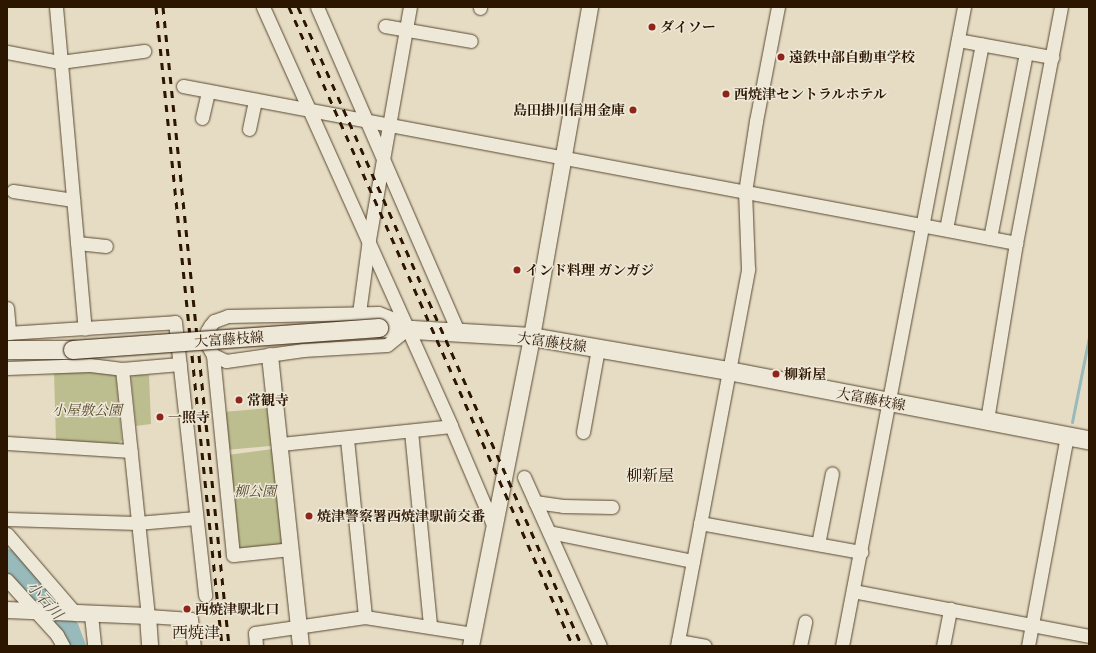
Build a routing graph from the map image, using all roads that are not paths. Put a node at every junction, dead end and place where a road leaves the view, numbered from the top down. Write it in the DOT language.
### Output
graph roads {
  1 [pos="56,7"];
  2 [pos="263,7"];
  3 [pos="317,7"];
  4 [pos="410,7"];
  5 [pos="590,7"];
  6 [pos="778,7"];
  7 [pos="964,7"];
  8 [pos="1061,7"];
  9 [pos="385,26"];
  10 [pos="406,30"];
  11 [pos="958,40"];
  12 [pos="471,41"];
  13 [pos="982,44"];
  14 [pos="144,51"];
  15 [pos="1026,52"];
  16 [pos="8,55"];
  17 [pos="1052,57"];
  18 [pos="60,62"];
  19 [pos="183,86"];
  20 [pos="208,91"];
  21 [pos="255,100"];
  22 [pos="311,110"];
  23 [pos="202,118"];
  24 [pos="366,119"];
  25 [pos="389,124"];
  26 [pos="250,130"];
  27 [pos="383,156"];
  28 [pos="562,158"];
  29 [pos="13,191"];
  30 [pos="745,192"];
  31 [pos="73,200"];
  32 [pos="922,224"];
  33 [pos="946,229"];
  34 [pos="990,238"];
  35 [pos="368,239"];
  36 [pos="77,243"];
  37 [pos="1016,243"];
  38 [pos="106,246"];
  39 [pos="7,308"];
  40 [pos="359,313"];
  41 [pos="407,329"];
  42 [pos="85,330"];
  43 [pos="459,333"];
  44 [pos="532,338"];
  45 [pos="8,339"];
  46 [pos="598,349"];
  47 [pos="213,355"];
  48 [pos="270,356"];
  49 [pos="180,364"];
  50 [pos="7,368"];
  51 [pos="122,369"];
  52 [pos="729,371"];
  53 [pos="888,402"];
  54 [pos="987,420"];
  55 [pos="451,426"];
  56 [pos="411,432"];
  57 [pos="583,432"];
  58 [pos="1067,436"];
  59 [pos="347,439"];
  60 [pos="1089,440"];
  61 [pos="7,443"];
  62 [pos="281,444"];
  63 [pos="131,451"];
  64 [pos="832,473"];
  65 [pos="524,477"];
  66 [pos="535,502"];
  67 [pos="612,507"];
  68 [pos="196,518"];
  69 [pos="7,519"];
  70 [pos="137,523"];
  71 [pos="700,523"];
  72 [pos="494,528"];
  73 [pos="549,532"];
  74 [pos="7,534"];
  75 [pos="818,544"];
  76 [pos="291,550"];
  77 [pos="861,552"];
  78 [pos="693,560"];
  79 [pos="7,580"];
  80 [pos="853,591"];
  81 [pos="205,594"];
  82 [pos="950,609"];
  83 [pos="7,610"];
  84 [pos="34,612"];
  85 [pos="83,615"];
  86 [pos="148,616"];
  87 [pos="365,617"];
  88 [pos="805,622"];
  89 [pos="1032,625"];
  90 [pos="299,626"];
  91 [pos="430,626"];
  92 [pos="1089,636"];
  93 [pos="472,640"];
  94 [pos="678,644"];
  95 [pos="63,646"];
  96 [pos="94,646"];
  97 [pos="150,646"];
  98 [pos="194,646"];
  99 [pos="256,646"];
  100 [pos="301,646"];
  101 [pos="600,646"];
  102 [pos="705,646"];
  103 [pos="800,646"];
  104 [pos="842,646"];
  105 [pos="943,646"];
  106 [pos="1028,646"];
  1 -- 18 [label="street"];
  2 -- 22 [label="street"];
  3 -- 24 [label="street"];
  4 -- 10 [label="street"];
  5 -- 28 [label="street"];
  6 -- 30 [label="street"];
  7 -- 11 [label="street"];
  8 -- 17 [label="street"];
  9 -- 10 [label="street"];
  10 -- 12 [label="street"];
  10 -- 25 [label="street"];
  11 -- 13 [label="street"];
  11 -- 32 [label="street"];
  13 -- 15 [label="street"];
  13 -- 33 [label="street"];
  14 -- 18 [label="street"];
  15 -- 17 [label="street"];
  15 -- 34 [label="street"];
  16 -- 18 [label="street"];
  17 -- 37 [label="street"];
  18 -- 31 [label="street"];
  19 -- 20 [label="street"];
  20 -- 21 [label="street"];
  20 -- 23 [label="street"];
  21 -- 22 [label="street"];
  21 -- 26 [label="street"];
  22 -- 24 [label="street"];
  22 -- 35 [label="street"];
  24 -- 25 [label="street"];
  24 -- 27 [label="street"];
  25 -- 27 [label="street"];
  25 -- 28 [label="street"];
  27 -- 35 [label="street"];
  27 -- 43 [label="street"];
  28 -- 30 [label="street"];
  28 -- 44 [label="street"];
  29 -- 31 [label="street"];
  30 -- 32 [label="street"];
  30 -- 52 [label="street"];
  31 -- 36 [label="street"];
  32 -- 33 [label="street"];
  32 -- 53 [label="street"];
  33 -- 34 [label="street"];
  34 -- 37 [label="street"];
  35 -- 40 [label="street"];
  35 -- 41 [label="street"];
  36 -- 38 [label="street"];
  36 -- 42 [label="street"];
  37 -- 54 [label="street"];
  39 -- 45 [label="street"];
  40 -- 41 [label="street"];
  40 -- 47 [label="street"];
  41 -- 43 [label="main road, 大富藤枝線"];
  41 -- 45 [label="main road, 大富藤枝線, bridge"];
  41 -- 48 [label="street"];
  41 -- 55 [label="street"];
  42 -- 45 [label="street"];
  42 -- 49 [label="street"];
  43 -- 44 [label="main road, 大富藤枝線"];
  44 -- 46 [label="main road, 大富藤枝線"];
  44 -- 72 [label="street"];
  46 -- 52 [label="main road, 大富藤枝線"];
  46 -- 57 [label="street"];
  47 -- 48 [label="street"];
  47 -- 76 [label="street"];
  48 -- 62 [label="street"];
  49 -- 51 [label="street"];
  49 -- 68 [label="street"];
  50 -- 51 [label="street"];
  51 -- 63 [label="street"];
  52 -- 53 [label="main road, 大富藤枝線"];
  52 -- 71 [label="street"];
  53 -- 54 [label="main road, 大富藤枝線"];
  53 -- 77 [label="street"];
  54 -- 58 [label="main road, 大富藤枝線"];
  55 -- 56 [label="street"];
  55 -- 72 [label="street"];
  56 -- 59 [label="street"];
  56 -- 91 [label="street"];
  58 -- 60 [label="main road, 大富藤枝線"];
  58 -- 89 [label="street"];
  59 -- 62 [label="street"];
  59 -- 87 [label="street"];
  61 -- 63 [label="street"];
  62 -- 76 [label="street"];
  63 -- 70 [label="street"];
  64 -- 75 [label="street"];
  65 -- 66 [label="street"];
  66 -- 67 [label="street"];
  66 -- 73 [label="street"];
  68 -- 70 [label="street"];
  68 -- 81 [label="street"];
  69 -- 70 [label="street"];
  70 -- 86 [label="street"];
  71 -- 75 [label="street"];
  71 -- 78 [label="street"];
  72 -- 93 [label="street"];
  73 -- 78 [label="street"];
  73 -- 101 [label="street"];
  74 -- 85 [label="street"];
  75 -- 77 [label="street"];
  76 -- 90 [label="street"];
  77 -- 80 [label="street"];
  78 -- 94 [label="street"];
  79 -- 84 [label="street"];
  80 -- 82 [label="street"];
  80 -- 104 [label="street"];
  82 -- 89 [label="street"];
  82 -- 105 [label="street"];
  83 -- 84 [label="street"];
  84 -- 85 [label="street"];
  84 -- 95 [label="street"];
  85 -- 86 [label="street"];
  85 -- 96 [label="street"];
  86 -- 97 [label="street"];
  86 -- 98 [label="street"];
  87 -- 90 [label="street"];
  87 -- 91 [label="street"];
  88 -- 103 [label="street"];
  89 -- 92 [label="street"];
  89 -- 106 [label="street"];
  90 -- 99 [label="street"];
  90 -- 100 [label="street"];
  91 -- 93 [label="street"];
  94 -- 102 [label="street"];
}
